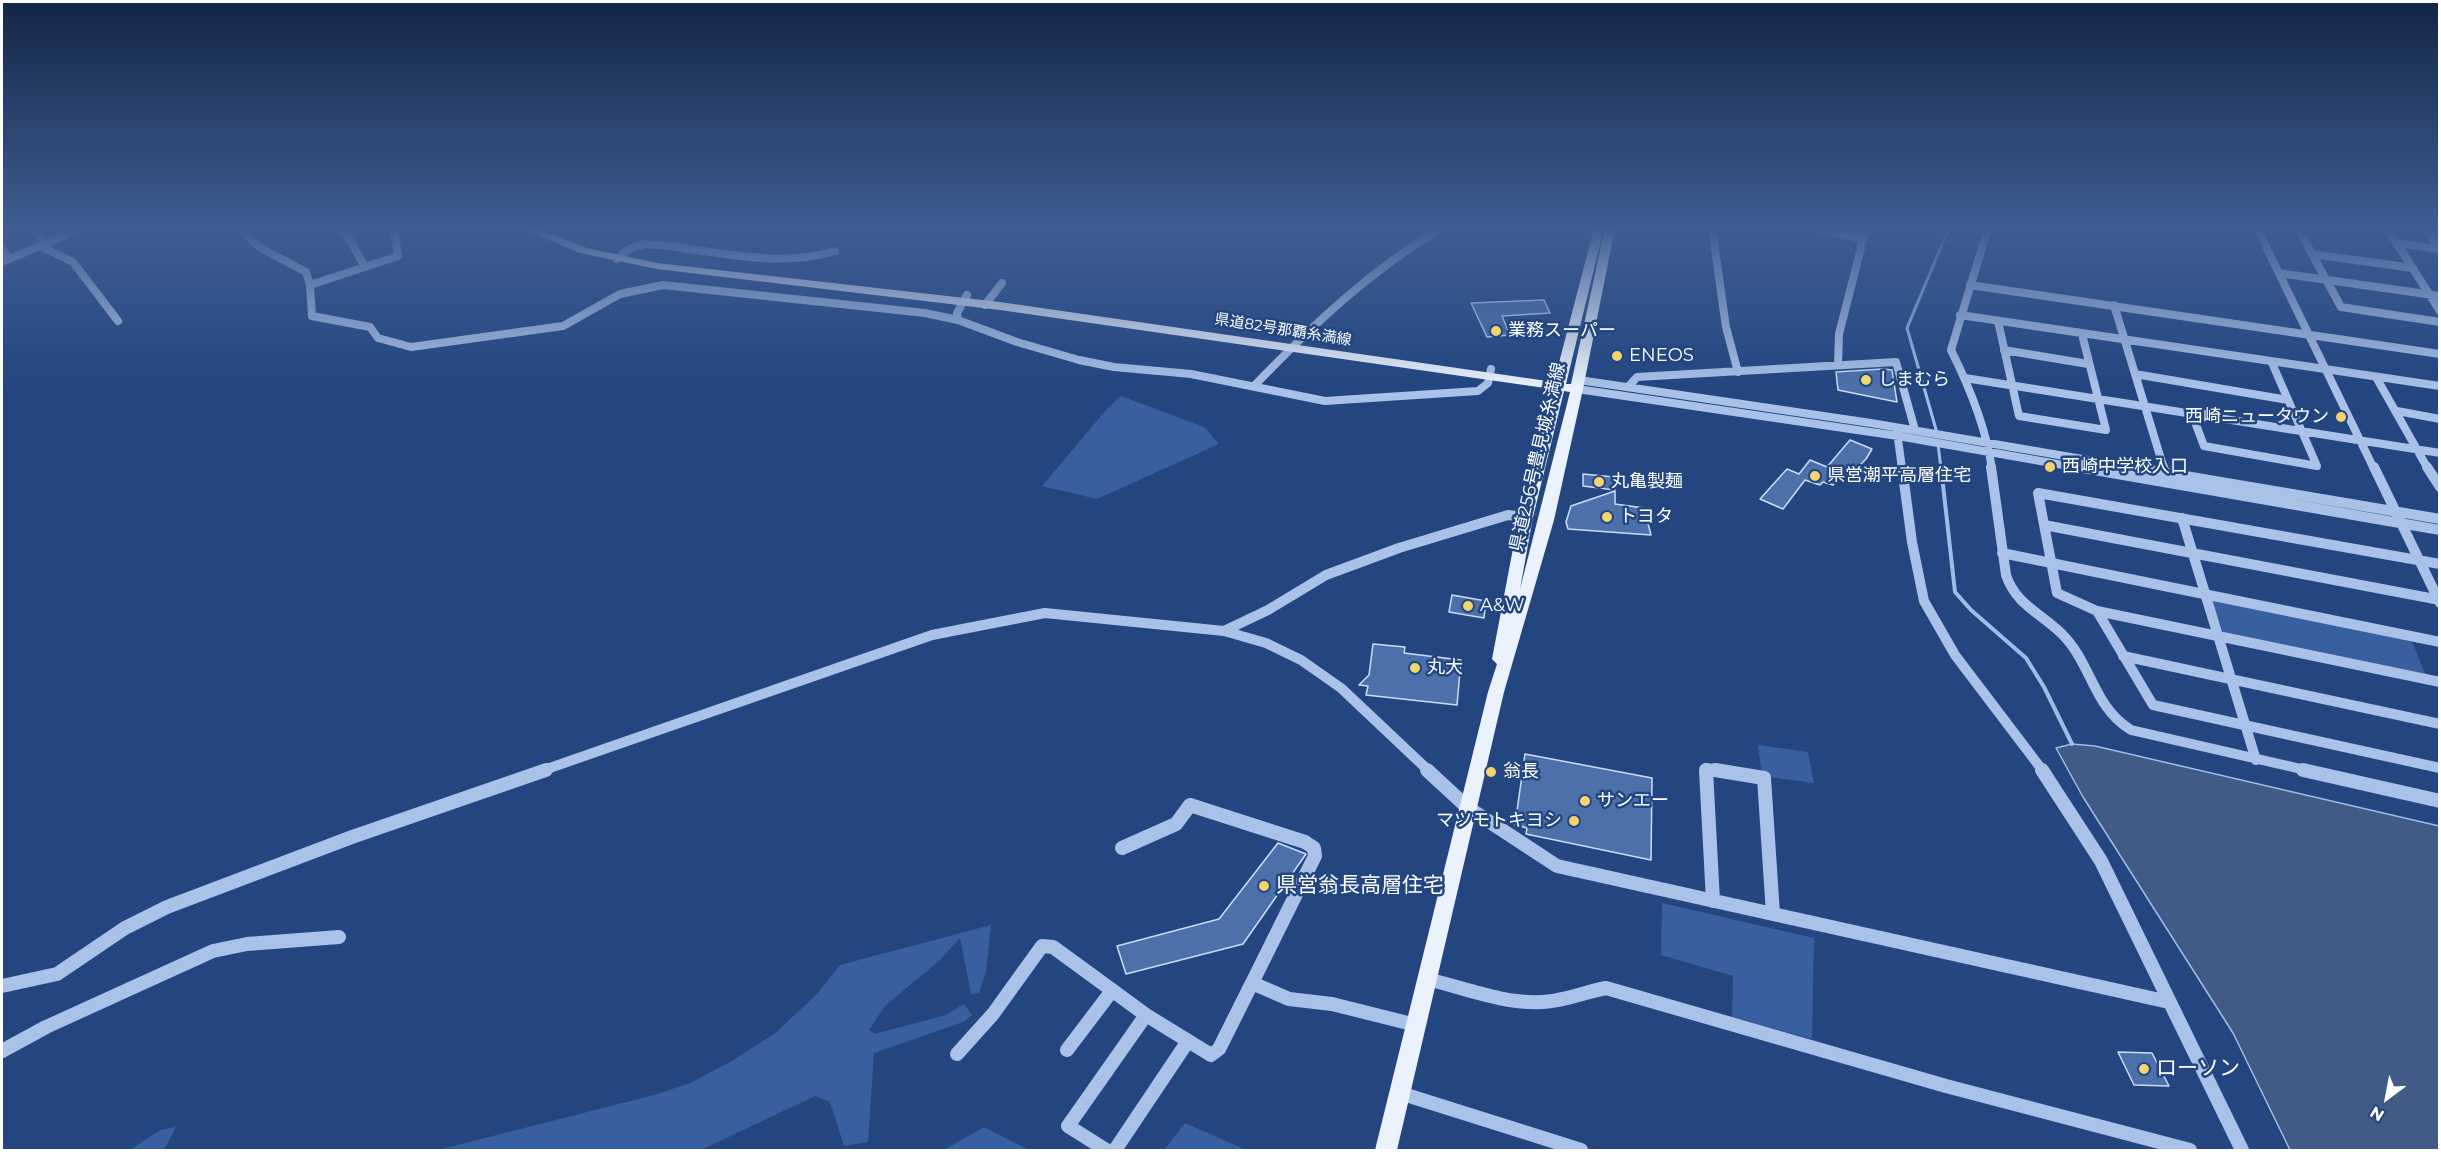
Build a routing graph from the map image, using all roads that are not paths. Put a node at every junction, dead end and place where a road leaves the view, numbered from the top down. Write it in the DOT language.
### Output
graph roads {
  1 [pos="88,282"];
  2 [pos="309,282"];
  3 [pos="320,282"];
  4 [pos="832,282"];
  5 [pos="1363,282"];
  6 [pos="1585,282"];
  7 [pos="1599,282"];
  8 [pos="1720,282"];
  9 [pos="1852,282"];
  10 [pos="1971,282"];
  11 [pos="2283,282"];
  12 [pos="2328,282"];
  13 [pos="2339,282"];
  14 [pos="2422,282"];
  15 [pos="1002,283"];
  16 [pos="310,285"];
  17 [pos="1970,285"];
  18 [pos="2430,295"];
  19 [pos="2439,296"];
  20 [pos="965,298"];
  21 [pos="987,301"];
  22 [pos="2114,305"];
  23 [pos="2439,311"];
  24 [pos="1960,315"];
  25 [pos="958,320"];
  26 [pos="118,321"];
  27 [pos="1998,321"];
  28 [pos="2439,322"];
  29 [pos="2082,333"];
  30 [pos="2309,334"];
  31 [pos="2126,340"];
  32 [pos="1296,344"];
  33 [pos="2004,350"];
  34 [pos="2439,354"];
  35 [pos="2272,363"];
  36 [pos="2088,364"];
  37 [pos="1838,365"];
  38 [pos="2326,369"];
  39 [pos="1738,372"];
  40 [pos="1491,373"];
  41 [pos="2135,374"];
  42 [pos="1672,375"];
  43 [pos="2376,377"];
  44 [pos="1965,378"];
  45 [pos="1558,383"];
  46 [pos="1578,385"];
  47 [pos="2011,385"];
  48 [pos="1254,386"];
  49 [pos="2439,386"];
  50 [pos="1628,387"];
  51 [pos="1669,392"];
  52 [pos="2098,399"];
  53 [pos="2288,400"];
  54 [pos="2145,406"];
  55 [pos="2397,411"];
  56 [pos="2192,414"];
  57 [pos="2439,419"];
  58 [pos="2302,431"];
  59 [pos="1897,432"];
  60 [pos="1919,434"];
  61 [pos="2361,441"];
  62 [pos="1988,447"];
  63 [pos="2415,450"];
  64 [pos="2439,453"];
  65 [pos="2165,473"];
  66 [pos="2439,487"];
  67 [pos="2396,512"];
  68 [pos="1526,517"];
  69 [pos="2182,518"];
  70 [pos="2439,519"];
  71 [pos="2401,524"];
  72 [pos="2044,525"];
  73 [pos="2439,530"];
  74 [pos="2002,553"];
  75 [pos="2193,554"];
  76 [pos="2420,561"];
  77 [pos="2052,563"];
  78 [pos="2439,564"];
  79 [pos="2205,594"];
  80 [pos="2439,601"];
  81 [pos="2097,611"];
  82 [pos="1224,631"];
  83 [pos="2218,636"];
  84 [pos="2439,642"];
  85 [pos="2123,656"];
  86 [pos="2231,679"];
  87 [pos="2439,682"];
  88 [pos="1496,692"];
  89 [pos="2439,724"];
  90 [pos="2245,725"];
  91 [pos="2256,760"];
  92 [pos="2439,768"];
  93 [pos="2439,801"];
  94 [pos="1467,807"];
  95 [pos="1122,848"];
  96 [pos="1713,901"];
  97 [pos="1773,914"];
  98 [pos="339,937"];
  99 [pos="1427,979"];
  100 [pos="1252,983"];
  101 [pos="2,986"];
  102 [pos="1111,992"];
  103 [pos="2169,1002"];
  104 [pos="1146,1015"];
  105 [pos="1416,1025"];
  106 [pos="1188,1041"];
  107 [pos="1067,1050"];
  108 [pos="2,1051"];
  109 [pos="957,1054"];
  110 [pos="1400,1093"];
  111 [pos="1106,1150"];
  112 [pos="1115,1150"];
  113 [pos="1386,1150"];
  114 [pos="1581,1150"];
  115 [pos="2190,1150"];
  116 [pos="2242,1150"];
  1 -- 26 [label="street"];
  2 -- 16 [label="street"];
  3 -- 16 [label="street"];
  4 -- 20 [label="main road, 県道82号那覇糸満線"];
  5 -- 32 [label="street"];
  6 -- 45 [label="main road, 県道256号豊見城糸満線"];
  7 -- 46 [label="main road, 県道256号豊見城糸満線"];
  8 -- 39 [label="street"];
  9 -- 37 [label="street"];
  10 -- 17 [label="street"];
  11 -- 30 [label="street"];
  12 -- 28 [label="street"];
  13 -- 18 [label="street"];
  14 -- 18 [label="street"];
  15 -- 21 [label="street"];
  16 -- 25 [label="street"];
  17 -- 22 [label="street"];
  17 -- 24 [label="street"];
  18 -- 19 [label="street"];
  18 -- 23 [label="street"];
  20 -- 21 [label="main road, 県道82号那覇糸満線"];
  20 -- 25 [label="street"];
  21 -- 32 [label="main road, 県道82号那覇糸満線"];
  22 -- 30 [label="street"];
  22 -- 31 [label="street"];
  24 -- 27 [label="street"];
  24 -- 44 [label="street"];
  25 -- 48 [label="street"];
  27 -- 29 [label="street"];
  27 -- 33 [label="street"];
  29 -- 31 [label="street"];
  29 -- 36 [label="street"];
  30 -- 34 [label="street"];
  30 -- 38 [label="street"];
  31 -- 35 [label="street"];
  31 -- 41 [label="street"];
  32 -- 40 [label="main road, 県道82号那覇糸満線"];
  32 -- 48 [label="street"];
  33 -- 36 [label="street"];
  33 -- 47 [label="street"];
  35 -- 38 [label="street"];
  35 -- 53 [label="street"];
  36 -- 52 [label="street"];
  37 -- 39 [label="street"];
  37 -- 60 [label="street"];
  38 -- 43 [label="street"];
  38 -- 61 [label="street"];
  39 -- 42 [label="street"];
  40 -- 45 [label="main road, 県道82号那覇糸満線"];
  40 -- 48 [label="street"];
  41 -- 53 [label="street"];
  41 -- 54 [label="street"];
  42 -- 50 [label="street"];
  42 -- 51 [label="street"];
  43 -- 49 [label="street"];
  43 -- 55 [label="street"];
  44 -- 47 [label="street"];
  44 -- 62 [label="street"];
  45 -- 46 [label="main road, 県道82号那覇糸満線"];
  45 -- 68 [label="main road, 県道256号豊見城糸満線"];
  46 -- 50 [label="street"];
  46 -- 59 [label="street"];
  46 -- 88 [label="main road, 県道256号豊見城糸満線"];
  47 -- 52 [label="street"];
  47 -- 52 [label="street"];
  50 -- 51 [label="street"];
  51 -- 59 [label="street"];
  52 -- 54 [label="street"];
  53 -- 58 [label="street"];
  54 -- 56 [label="street"];
  54 -- 65 [label="street"];
  55 -- 57 [label="street"];
  55 -- 63 [label="street"];
  56 -- 58 [label="street"];
  56 -- 58 [label="street"];
  58 -- 61 [label="street"];
  59 -- 60 [label="street"];
  59 -- 103 [label="street"];
  60 -- 62 [label="street"];
  60 -- 62 [label="street"];
  61 -- 63 [label="street"];
  61 -- 67 [label="street"];
  62 -- 65 [label="street"];
  62 -- 71 [label="street"];
  62 -- 74 [label="street"];
  63 -- 64 [label="street"];
  63 -- 66 [label="street"];
  65 -- 67 [label="street"];
  67 -- 70 [label="street"];
  67 -- 71 [label="street"];
  68 -- 82 [label="street"];
  68 -- 88 [label="main road, 県道256号豊見城糸満線"];
  69 -- 72 [label="street"];
  69 -- 75 [label="street"];
  69 -- 76 [label="street"];
  71 -- 73 [label="street"];
  71 -- 76 [label="street"];
  72 -- 75 [label="street"];
  72 -- 77 [label="street"];
  74 -- 77 [label="street"];
  74 -- 91 [label="street"];
  75 -- 79 [label="street"];
  75 -- 80 [label="street"];
  76 -- 78 [label="street"];
  76 -- 80 [label="street"];
  77 -- 79 [label="street"];
  77 -- 81 [label="street"];
  79 -- 83 [label="street"];
  79 -- 84 [label="street"];
  81 -- 83 [label="street"];
  81 -- 85 [label="street"];
  82 -- 94 [label="street"];
  82 -- 101 [label="street"];
  83 -- 86 [label="street"];
  83 -- 87 [label="street"];
  85 -- 86 [label="street"];
  85 -- 90 [label="street"];
  86 -- 89 [label="street"];
  86 -- 90 [label="street"];
  88 -- 94 [label="main road, 県道256号豊見城糸満線"];
  90 -- 91 [label="street"];
  90 -- 92 [label="street"];
  91 -- 93 [label="street"];
  94 -- 96 [label="street"];
  94 -- 99 [label="main road, 県道256号豊見城糸満線"];
  95 -- 100 [label="street"];
  96 -- 97 [label="street"];
  96 -- 97 [label="street"];
  97 -- 103 [label="street"];
  98 -- 108 [label="street"];
  99 -- 105 [label="main road, 県道256号豊見城糸満線"];
  99 -- 115 [label="street"];
  100 -- 105 [label="street"];
  100 -- 106 [label="street"];
  102 -- 104 [label="street"];
  102 -- 107 [label="street"];
  102 -- 109 [label="street"];
  103 -- 116 [label="street"];
  104 -- 106 [label="street"];
  104 -- 111 [label="street"];
  105 -- 110 [label="main road, 県道256号豊見城糸満線"];
  106 -- 112 [label="street"];
  110 -- 113 [label="main road, 県道256号豊見城糸満線"];
  110 -- 114 [label="street"];
}
